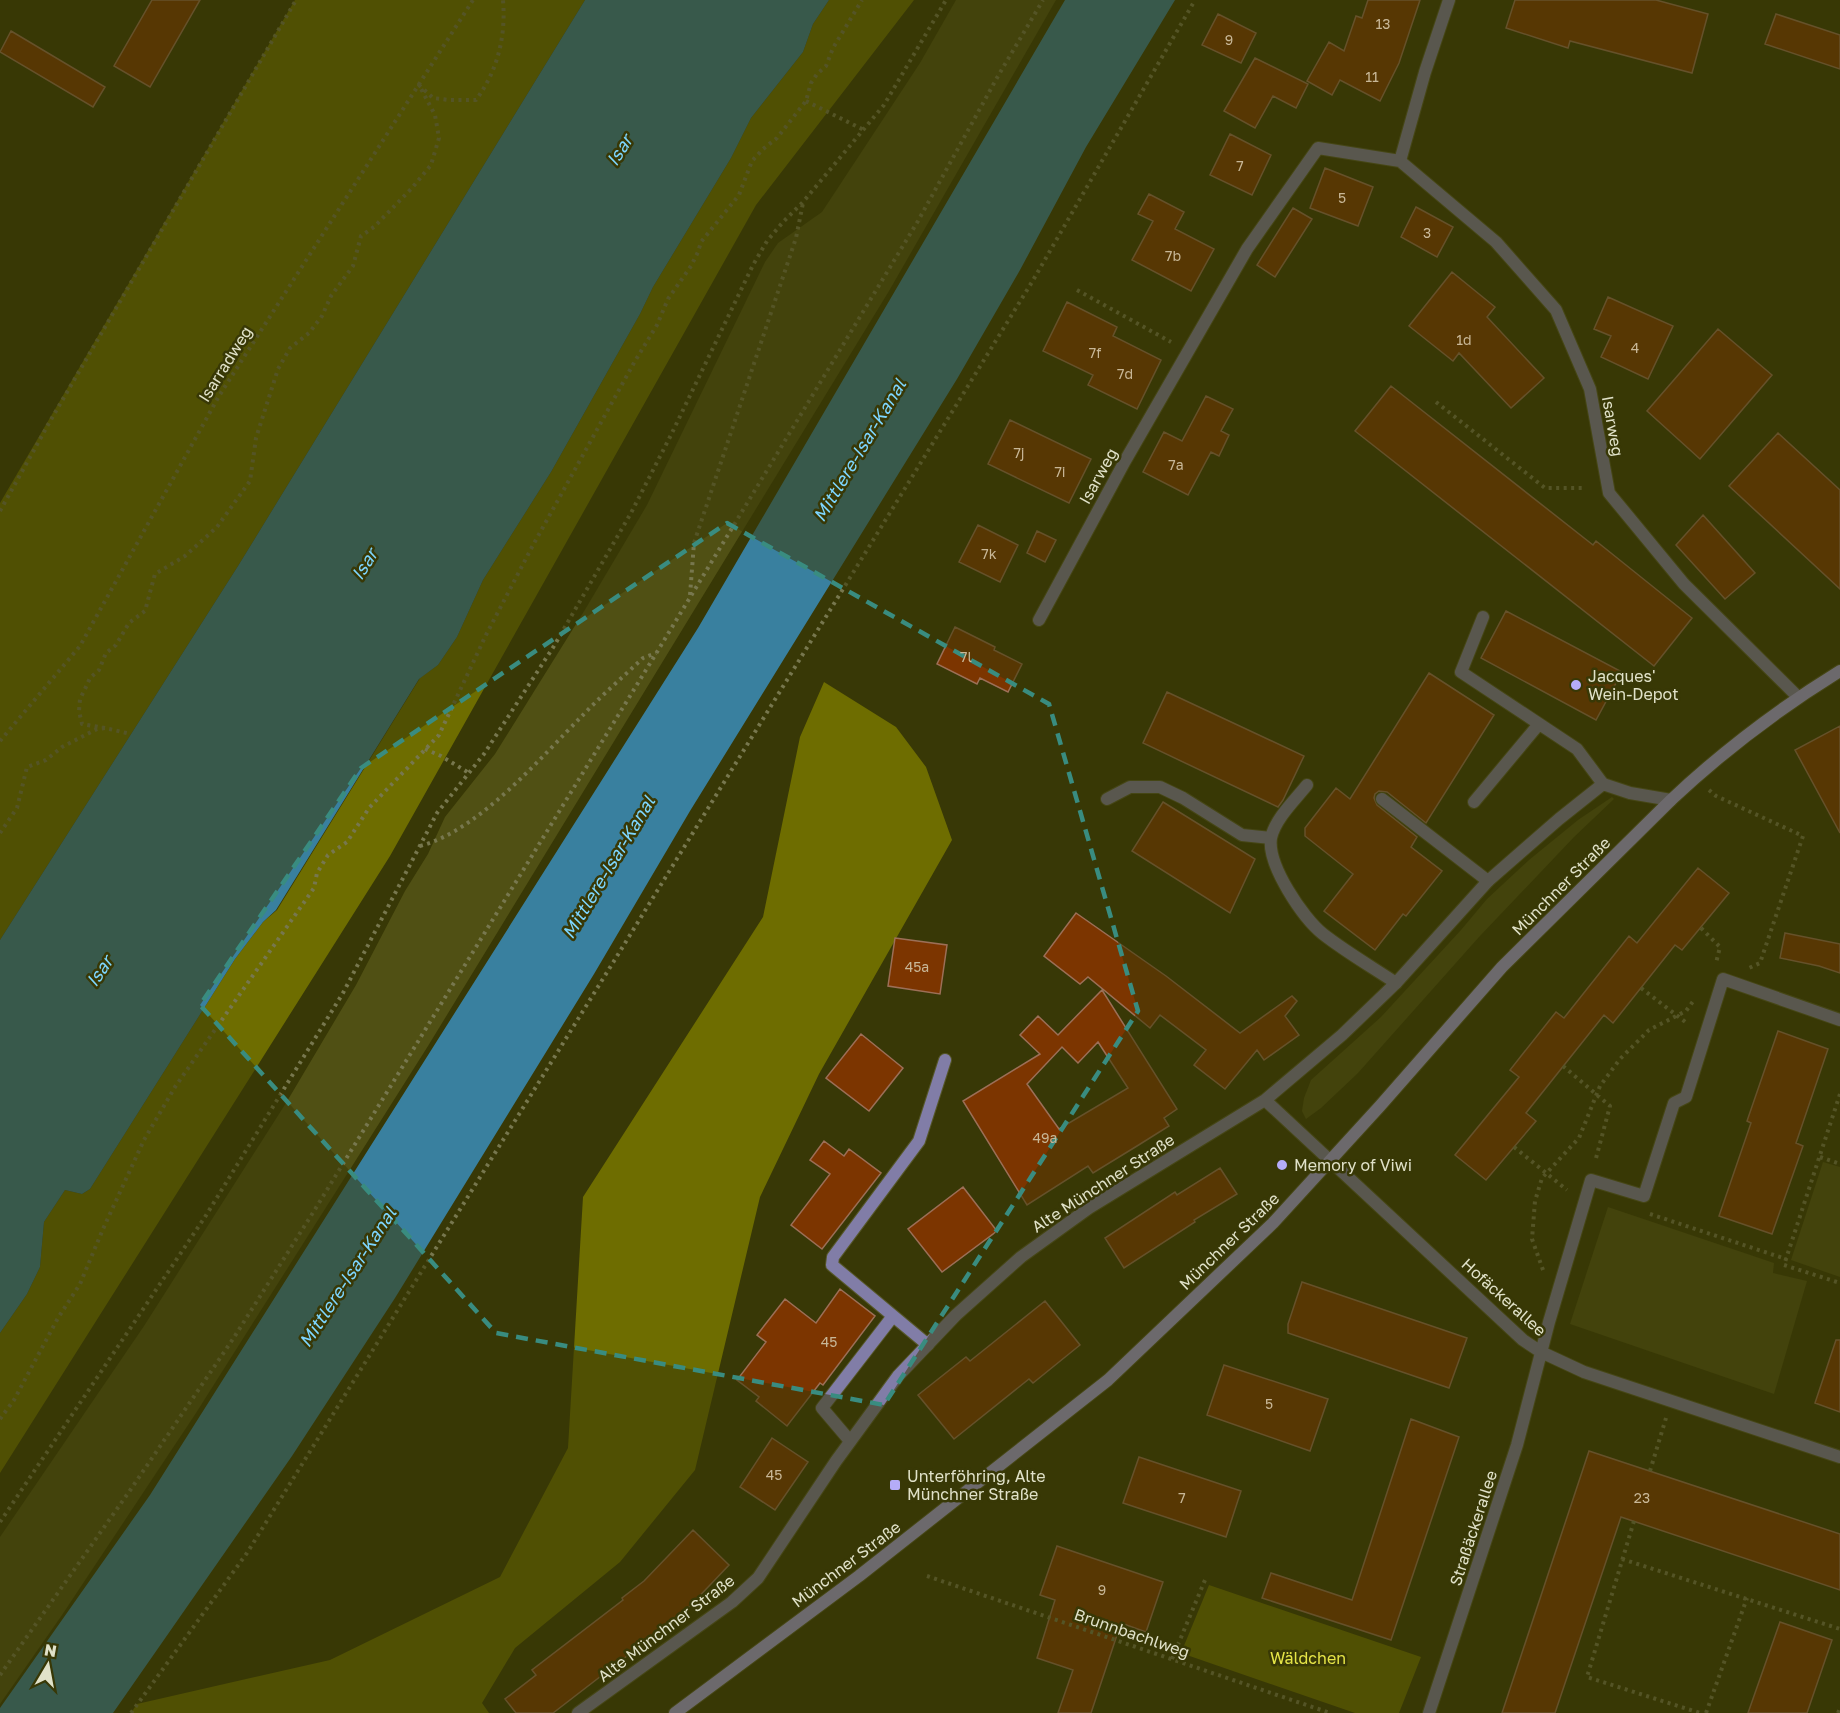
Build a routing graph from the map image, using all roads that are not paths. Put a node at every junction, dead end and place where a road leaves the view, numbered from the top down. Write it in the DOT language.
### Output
graph roads {
  1 [pos="1449,0"];
  2 [pos="1400,161"];
  3 [pos="1483,617"];
  4 [pos="1039,620"];
  5 [pos="1840,671"];
  6 [pos="1798,697"];
  7 [pos="1539,724"];
  8 [pos="1603,784"];
  9 [pos="1307,785"];
  10 [pos="1107,799"];
  11 [pos="1382,799"];
  12 [pos="1671,800"];
  13 [pos="1474,802"];
  14 [pos="1271,838"];
  15 [pos="1488,881"];
  16 [pos="1396,983"];
  17 [pos="1840,1020"];
  18 [pos="945,1060"];
  19 [pos="1265,1100"];
  20 [pos="1330,1160"];
  21 [pos="893,1316"];
  22 [pos="928,1345"];
  23 [pos="1541,1352"];
  24 [pos="850,1441"];
  25 [pos="1840,1457"];
  26 [pos="578,1713"];
  27 [pos="675,1713"];
  28 [pos="1429,1713"];
  1 -- 2 [label="street"];
  2 -- 4 [label="street, Isarweg"];
  2 -- 6 [label="street, Isarweg"];
  3 -- 7 [label="street"];
  5 -- 6 [label="main road, Münchner Straße"];
  6 -- 12 [label="main road, Münchner Straße"];
  7 -- 8 [label="street"];
  7 -- 13 [label="street"];
  8 -- 12 [label="street"];
  8 -- 15 [label="street, Alte Münchner Straße"];
  9 -- 14 [label="street"];
  10 -- 14 [label="street"];
  11 -- 15 [label="street"];
  12 -- 20 [label="main road, Münchner Straße"];
  14 -- 16 [label="street"];
  15 -- 16 [label="street, Alte Münchner Straße"];
  16 -- 19 [label="street, Alte Münchner Straße"];
  17 -- 23 [label="street, Straßäckerallee"];
  18 -- 21 [label="street"];
  19 -- 20 [label="street, Hofäckerallee"];
  19 -- 22 [label="street, Alte Münchner Straße"];
  20 -- 23 [label="street, Hofäckerallee"];
  20 -- 27 [label="main road, Münchner Straße"];
  21 -- 22 [label="street"];
  21 -- 24 [label="street"];
  22 -- 24 [label="street, Alte Münchner Straße"];
  23 -- 25 [label="street, Hofäckerallee"];
  23 -- 28 [label="street, Straßäckerallee"];
  24 -- 26 [label="street, Alte Münchner Straße"];
}
